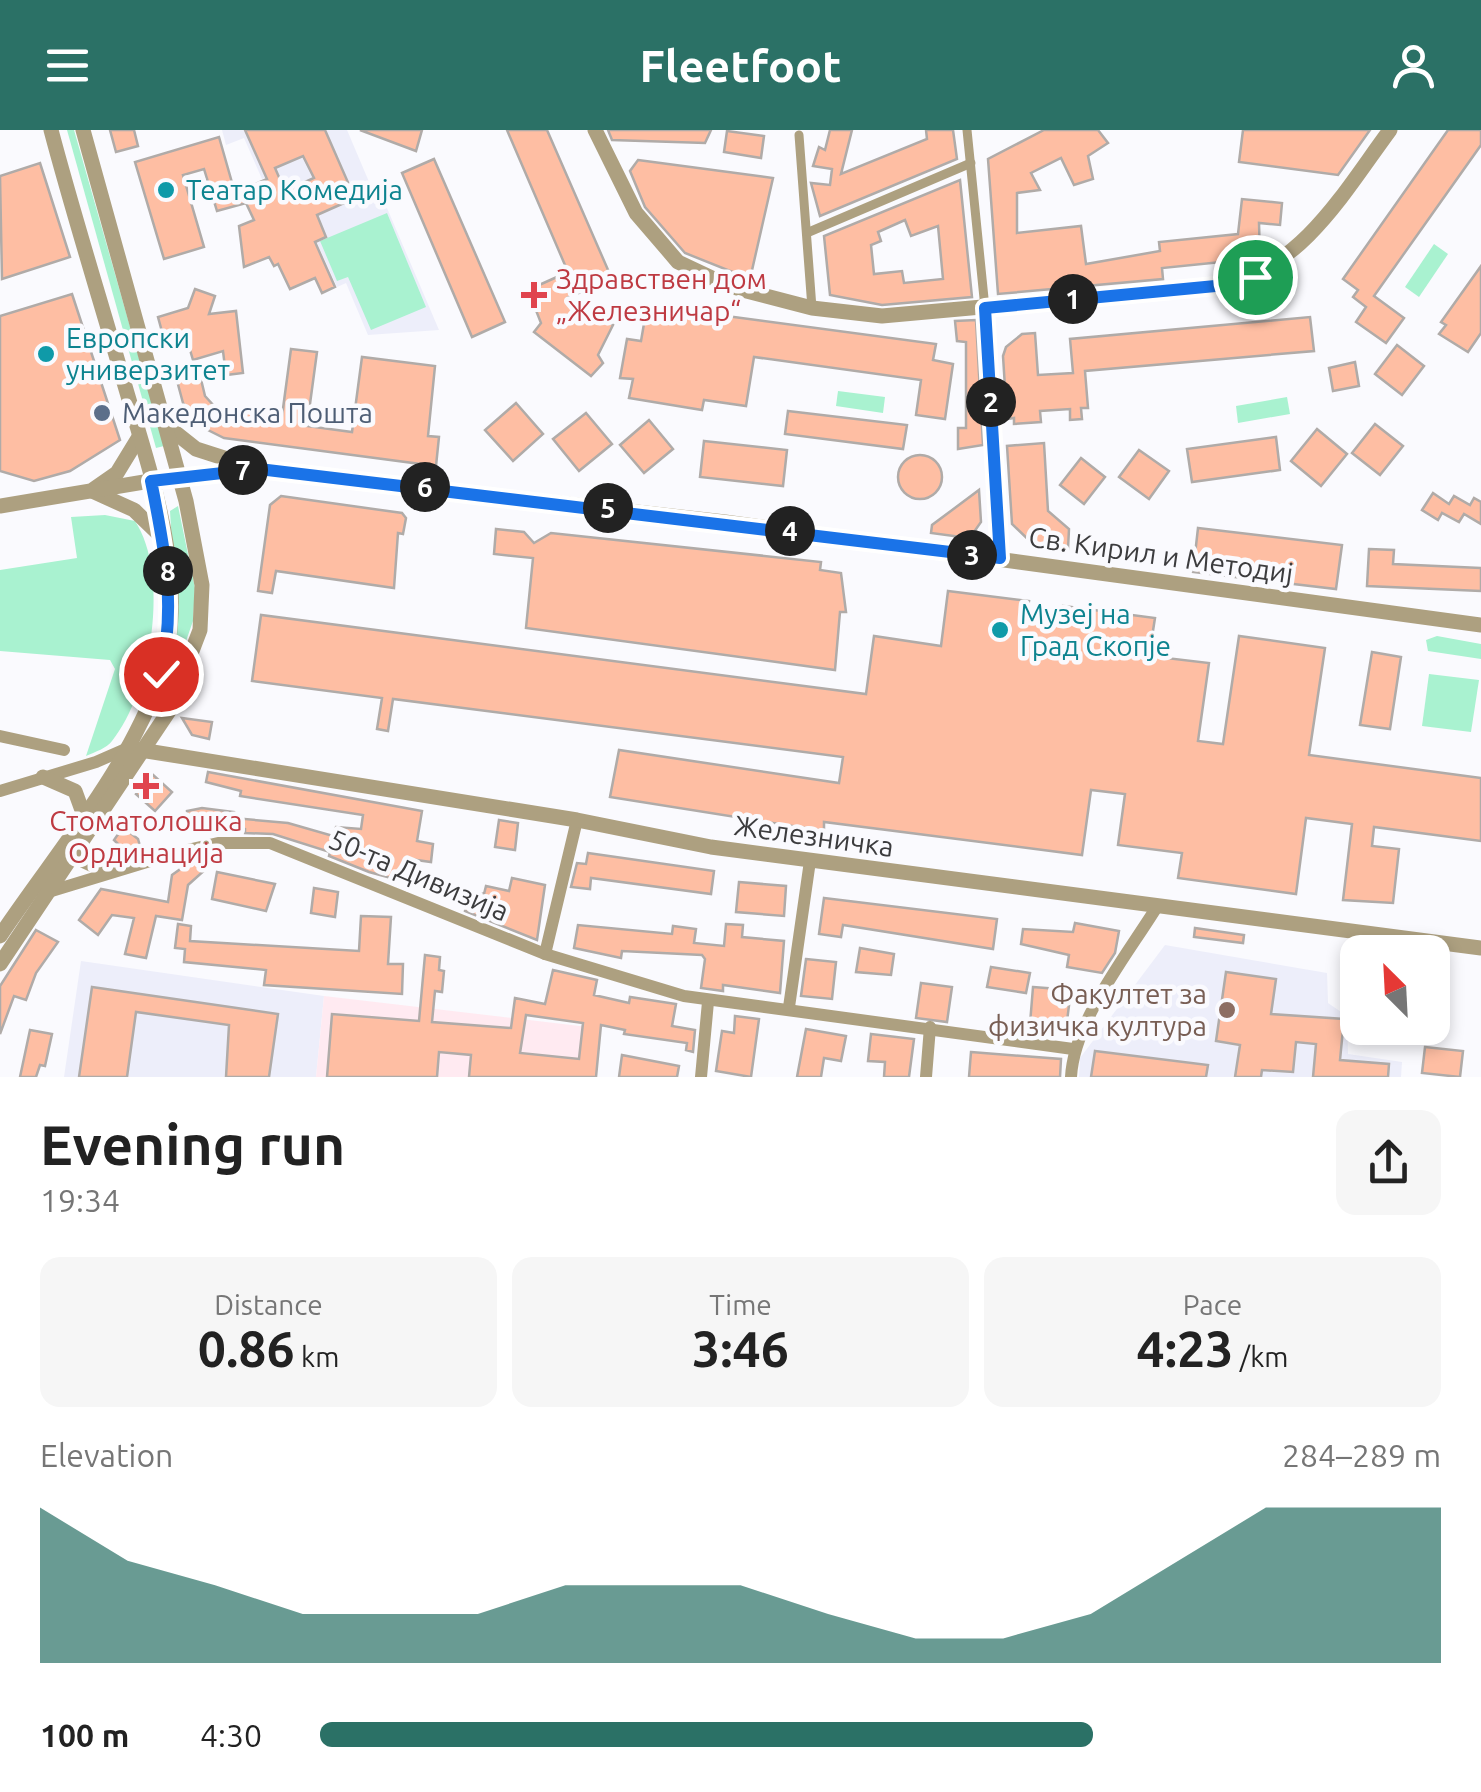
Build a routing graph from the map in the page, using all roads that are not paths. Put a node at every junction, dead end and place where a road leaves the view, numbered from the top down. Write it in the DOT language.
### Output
graph roads {
  1 [pos="83,130"];
  2 [pos="594,130"];
  3 [pos="968,130"];
  4 [pos="1390,130"];
  5 [pos="49,133"];
  6 [pos="799,134"];
  7 [pos="971,163"];
  8 [pos="809,232"];
  9 [pos="812,308"];
  10 [pos="985,308"];
  11 [pos="168,426"];
  12 [pos="139,436"];
  13 [pos="259,469"];
  14 [pos="180,476"];
  15 [pos="151,481"];
  16 [pos="92,490"];
  17 [pos="0,506"];
  18 [pos="162,538"];
  19 [pos="1000,558"];
  20 [pos="1481,624"];
  21 [pos="0,736"];
  22 [pos="136,748"];
  23 [pos="64,750"];
  24 [pos="43,777"];
  25 [pos="0,791"];
  26 [pos="83,814"];
  27 [pos="576,820"];
  28 [pos="76,848"];
  29 [pos="810,861"];
  30 [pos="107,873"];
  31 [pos="45,893"];
  32 [pos="1158,905"];
  33 [pos="0,936"];
  34 [pos="1481,948"];
  35 [pos="545,954"];
  36 [pos="0,964"];
  37 [pos="708,1002"];
  38 [pos="789,1007"];
  39 [pos="930,1026"];
  40 [pos="1073,1049"];
  41 [pos="702,1077"];
  42 [pos="926,1077"];
  43 [pos="1072,1077"];
  1 -- 11 [label="street"];
  2 -- 9 [label="street"];
  3 -- 7 [label="street"];
  4 -- 10 [label="street"];
  5 -- 12 [label="street"];
  6 -- 8 [label="street"];
  7 -- 8 [label="street"];
  7 -- 10 [label="street"];
  8 -- 9 [label="street"];
  9 -- 10 [label="street"];
  10 -- 19 [label="street"];
  11 -- 13 [label="street"];
  11 -- 14 [label="street"];
  12 -- 15 [label="street"];
  12 -- 16 [label="street"];
  13 -- 14 [label="street, Св. Кирил и Методиј"];
  13 -- 19 [label="street, Св. Кирил и Методиј"];
  14 -- 15 [label="street, Св. Кирил и Методиј"];
  14 -- 22 [label="street"];
  15 -- 16 [label="street, Св. Кирил и Методиј"];
  15 -- 18 [label="street"];
  16 -- 17 [label="street, Св. Кирил и Методиј"];
  16 -- 18 [label="street"];
  18 -- 22 [label="street"];
  19 -- 20 [label="street, Св. Кирил и Методиј"];
  21 -- 23 [label="street"];
  22 -- 24 [label="street"];
  22 -- 26 [label="street"];
  22 -- 27 [label="street, Железничка"];
  22 -- 28 [label="street"];
  24 -- 25 [label="street"];
  24 -- 26 [label="street"];
  26 -- 33 [label="street"];
  27 -- 29 [label="street, Железничка"];
  27 -- 35 [label="street"];
  28 -- 30 [label="street"];
  28 -- 31 [label="street"];
  29 -- 32 [label="street, Железничка"];
  29 -- 38 [label="street"];
  30 -- 31 [label="street, 50-та Дивизија"];
  30 -- 35 [label="street, 50-та Дивизија"];
  31 -- 36 [label="street"];
  32 -- 34 [label="street, Железничка"];
  32 -- 40 [label="street"];
  35 -- 37 [label="street, 50-та Дивизија"];
  37 -- 38 [label="street, 50-та Дивизија"];
  37 -- 41 [label="street"];
  38 -- 39 [label="street, 50-та Дивизија"];
  39 -- 40 [label="street, 50-та Дивизија"];
  39 -- 42 [label="street"];
  40 -- 43 [label="street"];
}
